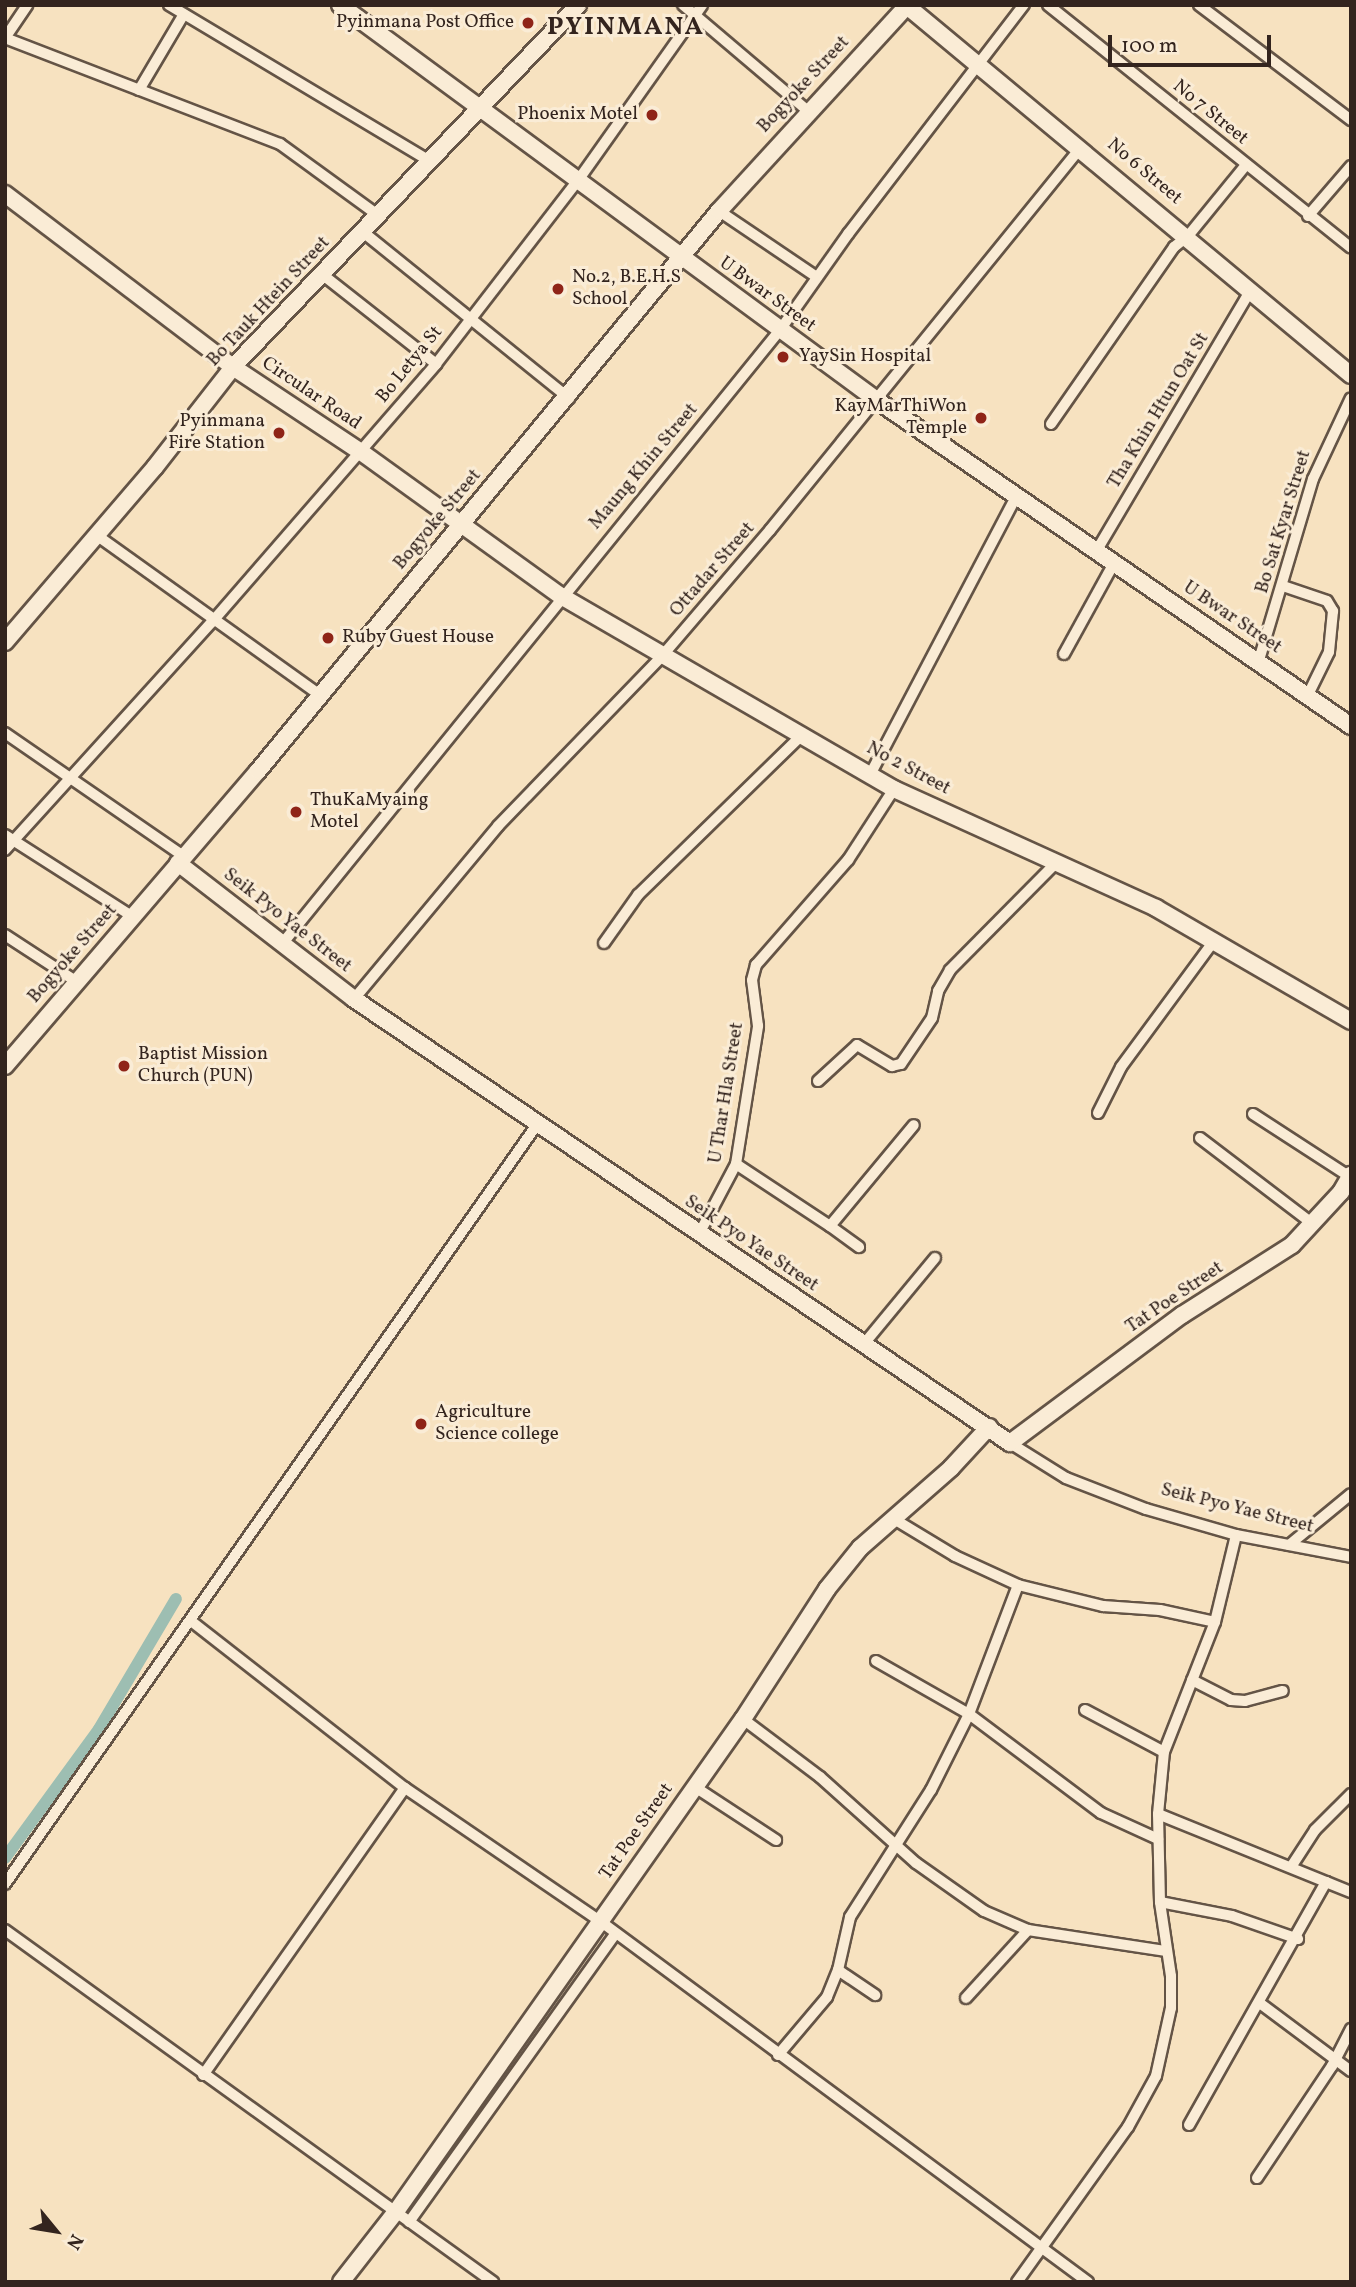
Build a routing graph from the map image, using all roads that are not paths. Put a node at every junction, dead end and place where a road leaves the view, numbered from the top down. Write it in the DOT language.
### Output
graph roads {
  1 [pos="27,5"];
  2 [pos="169,5"];
  3 [pos="340,5"];
  4 [pos="578,5"];
  5 [pos="683,5"];
  6 [pos="702,5"];
  7 [pos="1024,5"];
  8 [pos="1048,5"];
  9 [pos="1199,5"];
  10 [pos="907,6"];
  11 [pos="184,14"];
  12 [pos="694,15"];
  13 [pos="5,38"];
  14 [pos="978,62"];
  15 [pos="139,90"];
  16 [pos="483,108"];
  17 [pos="807,110"];
  18 [pos="1351,120"];
  19 [pos="1081,147"];
  20 [pos="431,162"];
  21 [pos="1246,165"];
  22 [pos="1351,166"];
  23 [pos="579,179"];
  24 [pos="5,194"];
  25 [pos="719,211"];
  26 [pos="379,216"];
  27 [pos="1308,216"];
  28 [pos="363,232"];
  29 [pos="1188,236"];
  30 [pos="1351,248"];
  31 [pos="681,258"];
  32 [pos="323,275"];
  33 [pos="817,277"];
  34 [pos="1251,290"];
  35 [pos="470,318"];
  36 [pos="780,330"];
  37 [pos="436,364"];
  38 [pos="233,367"];
  39 [pos="1351,375"];
  40 [pos="569,398"];
  41 [pos="1351,398"];
  42 [pos="878,401"];
  43 [pos="1051,424"];
  44 [pos="361,452"];
  45 [pos="1015,499"];
  46 [pos="461,526"];
  47 [pos="95,534"];
  48 [pos="1097,550"];
  49 [pos="1114,563"];
  50 [pos="1283,586"];
  51 [pos="561,596"];
  52 [pos="212,622"];
  53 [pos="5,642"];
  54 [pos="1064,654"];
  55 [pos="662,656"];
  56 [pos="1259,660"];
  57 [pos="320,695"];
  58 [pos="1307,697"];
  59 [pos="1351,726"];
  60 [pos="5,733"];
  61 [pos="800,737"];
  62 [pos="870,773"];
  63 [pos="68,779"];
  64 [pos="894,789"];
  65 [pos="9,838"];
  66 [pos="5,850"];
  67 [pos="181,860"];
  68 [pos="1054,865"];
  69 [pos="133,917"];
  70 [pos="5,935"];
  71 [pos="1214,941"];
  72 [pos="604,943"];
  73 [pos="282,944"];
  74 [pos="77,982"];
  75 [pos="354,999"];
  76 [pos="1351,1021"];
  77 [pos="5,1066"];
  78 [pos="818,1081"];
  79 [pos="1098,1113"];
  80 [pos="1253,1114"];
  81 [pos="538,1123"];
  82 [pos="914,1125"];
  83 [pos="1199,1138"];
  84 [pos="737,1164"];
  85 [pos="1350,1176"];
  86 [pos="1313,1224"];
  87 [pos="830,1226"];
  88 [pos="699,1234"];
  89 [pos="859,1247"];
  90 [pos="935,1258"];
  91 [pos="863,1345"];
  92 [pos="989,1426"];
  93 [pos="1010,1443"];
  94 [pos="1351,1494"];
  95 [pos="894,1520"];
  96 [pos="1236,1535"];
  97 [pos="1289,1545"];
  98 [pos="1351,1557"];
  99 [pos="1018,1585"];
  100 [pos="191,1621"];
  101 [pos="1215,1622"];
  102 [pos="876,1661"];
  103 [pos="1192,1680"];
  104 [pos="1283,1691"];
  105 [pos="1085,1710"];
  106 [pos="970,1714"];
  107 [pos="743,1719"];
  108 [pos="1164,1752"];
  109 [pos="695,1787"];
  110 [pos="405,1788"];
  111 [pos="1351,1794"];
  112 [pos="1158,1814"];
  113 [pos="1158,1839"];
  114 [pos="776,1840"];
  115 [pos="894,1842"];
  116 [pos="1291,1867"];
  117 [pos="1326,1882"];
  118 [pos="5,1884"];
  119 [pos="1351,1892"];
  120 [pos="1160,1902"];
  121 [pos="600,1921"];
  122 [pos="5,1930"];
  123 [pos="1028,1930"];
  124 [pos="615,1933"];
  125 [pos="1298,1939"];
  126 [pos="1166,1951"];
  127 [pos="838,1970"];
  128 [pos="876,1995"];
  129 [pos="966,1998"];
  130 [pos="1261,2004"];
  131 [pos="1351,2029"];
  132 [pos="778,2055"];
  133 [pos="1334,2059"];
  134 [pos="1351,2071"];
  135 [pos="203,2075"];
  136 [pos="1189,2125"];
  137 [pos="1257,2178"];
  138 [pos="396,2213"];
  139 [pos="409,2222"];
  140 [pos="1042,2247"];
  141 [pos="341,2282"];
  142 [pos="493,2282"];
  143 [pos="1017,2282"];
  144 [pos="1088,2282"];
  1 -- 13 [label="street"];
  2 -- 11 [label="street"];
  3 -- 16 [label="street, U Bwar Street"];
  4 -- 16 [label="street, Bo Tauk Htein Street"];
  5 -- 12 [label="street"];
  6 -- 12 [label="street, Bo Letya St"];
  7 -- 14 [label="street, Maung Khin Street"];
  8 -- 21 [label="street, No 7 Street"];
  9 -- 18 [label="street"];
  10 -- 14 [label="street, No 6 Street"];
  10 -- 17 [label="street, Bogyoke Street"];
  11 -- 15 [label="street"];
  11 -- 20 [label="street"];
  12 -- 17 [label="street"];
  12 -- 23 [label="street, Bo Letya St"];
  13 -- 15 [label="street"];
  14 -- 19 [label="street, No 6 Street"];
  14 -- 33 [label="street, Maung Khin Street"];
  15 -- 26 [label="street"];
  16 -- 20 [label="street, Bo Tauk Htein Street"];
  16 -- 23 [label="street, U Bwar Street"];
  17 -- 25 [label="street, Bogyoke Street"];
  19 -- 29 [label="street, No 6 Street"];
  19 -- 42 [label="street, Ottadar Street"];
  20 -- 26 [label="street, Bo Tauk Htein Street"];
  21 -- 27 [label="street, No 7 Street"];
  21 -- 29 [label="street"];
  22 -- 27 [label="street"];
  23 -- 31 [label="street, U Bwar Street"];
  23 -- 35 [label="street, Bo Letya St"];
  24 -- 38 [label="street, Circular Road"];
  25 -- 31 [label="street, Bogyoke Street"];
  25 -- 33 [label="street"];
  26 -- 28 [label="street, Bo Tauk Htein Street"];
  27 -- 30 [label="street, No 7 Street"];
  28 -- 32 [label="street, Bo Tauk Htein Street"];
  28 -- 35 [label="street"];
  29 -- 34 [label="street, No 6 Street"];
  29 -- 43 [label="street"];
  31 -- 36 [label="street, U Bwar Street"];
  31 -- 40 [label="street, Bogyoke Street"];
  32 -- 37 [label="street"];
  32 -- 38 [label="street, Bo Tauk Htein Street"];
  33 -- 36 [label="street, Maung Khin Street"];
  34 -- 39 [label="street, No 6 Street"];
  34 -- 48 [label="street, Tha Khin Htun Oat St"];
  35 -- 37 [label="street, Bo Letya St"];
  35 -- 40 [label="street"];
  36 -- 42 [label="street, U Bwar Street"];
  36 -- 51 [label="street, Maung Khin Street"];
  37 -- 44 [label="street, Bo Letya St"];
  38 -- 44 [label="street, Circular Road"];
  38 -- 47 [label="street, Bo Tauk Htein Street"];
  40 -- 46 [label="street, Bogyoke Street"];
  41 -- 50 [label="street, Bo Sat Kyar Street"];
  42 -- 45 [label="street, U Bwar Street"];
  42 -- 55 [label="street, Ottadar Street"];
  44 -- 46 [label="street, Circular Road"];
  44 -- 52 [label="street, Bo Letya St"];
  45 -- 48 [label="street, U Bwar Street"];
  45 -- 62 [label="street"];
  46 -- 51 [label="street, No 2 Street"];
  46 -- 57 [label="street, Bogyoke Street"];
  47 -- 52 [label="street"];
  47 -- 53 [label="street, Bo Tauk Htein Street"];
  48 -- 49 [label="street, U Bwar Street"];
  49 -- 54 [label="street"];
  49 -- 56 [label="street, U Bwar Street"];
  50 -- 56 [label="street, Bo Sat Kyar Street"];
  50 -- 58 [label="street"];
  51 -- 55 [label="street, No 2 Street"];
  51 -- 73 [label="street, Maung Khin Street"];
  52 -- 57 [label="street"];
  52 -- 63 [label="street, Bo Letya St"];
  55 -- 61 [label="street, No 2 Street"];
  55 -- 75 [label="street, Ottadar Street"];
  56 -- 58 [label="street, U Bwar Street"];
  57 -- 67 [label="street, Bogyoke Street"];
  58 -- 59 [label="street, U Bwar Street"];
  60 -- 63 [label="street"];
  61 -- 62 [label="street, No 2 Street"];
  61 -- 72 [label="street"];
  62 -- 64 [label="street, No 2 Street"];
  63 -- 65 [label="street, Bo Letya St"];
  63 -- 67 [label="street"];
  64 -- 68 [label="street, No 2 Street"];
  64 -- 84 [label="street, U Thar Hla Street"];
  65 -- 66 [label="street, Bo Letya St"];
  65 -- 69 [label="street"];
  67 -- 69 [label="street, Bogyoke Street"];
  67 -- 73 [label="street, Seik Pyo Yae Street"];
  68 -- 71 [label="street, No 2 Street"];
  68 -- 78 [label="street"];
  69 -- 74 [label="street, Bogyoke Street"];
  70 -- 74 [label="street"];
  71 -- 76 [label="street, No 2 Street"];
  71 -- 79 [label="street"];
  73 -- 75 [label="street, Seik Pyo Yae Street"];
  74 -- 77 [label="street, Bogyoke Street"];
  75 -- 81 [label="street, Seik Pyo Yae Street"];
  80 -- 85 [label="street"];
  81 -- 88 [label="street, Seik Pyo Yae Street"];
  81 -- 100 [label="street"];
  82 -- 87 [label="street"];
  83 -- 86 [label="street"];
  84 -- 87 [label="street"];
  84 -- 88 [label="street, U Thar Hla Street"];
  85 -- 86 [label="street, Tat Poe Street"];
  86 -- 93 [label="street, Tat Poe Street"];
  87 -- 89 [label="street"];
  88 -- 91 [label="street, Seik Pyo Yae Street"];
  90 -- 91 [label="street"];
  91 -- 92 [label="street, Seik Pyo Yae Street"];
  92 -- 93 [label="street, Seik Pyo Yae Street"];
  92 -- 95 [label="street, Tat Poe Street"];
  93 -- 96 [label="street, Seik Pyo Yae Street"];
  94 -- 97 [label="street"];
  95 -- 99 [label="street"];
  95 -- 107 [label="street, Tat Poe Street"];
  96 -- 97 [label="street, Seik Pyo Yae Street"];
  96 -- 101 [label="street"];
  97 -- 98 [label="street, Seik Pyo Yae Street"];
  99 -- 101 [label="street"];
  99 -- 106 [label="street"];
  100 -- 110 [label="street"];
  100 -- 118 [label="street"];
  101 -- 103 [label="street"];
  102 -- 106 [label="street"];
  103 -- 104 [label="street"];
  103 -- 108 [label="street"];
  105 -- 108 [label="street"];
  106 -- 113 [label="street"];
  106 -- 115 [label="street"];
  107 -- 109 [label="street, Tat Poe Street"];
  107 -- 115 [label="street"];
  108 -- 112 [label="street"];
  109 -- 114 [label="street"];
  109 -- 121 [label="street, Tat Poe Street"];
  110 -- 121 [label="street"];
  110 -- 135 [label="street"];
  111 -- 116 [label="street"];
  112 -- 113 [label="street"];
  112 -- 116 [label="street"];
  113 -- 120 [label="street"];
  115 -- 123 [label="street"];
  115 -- 127 [label="street"];
  116 -- 117 [label="street"];
  117 -- 119 [label="street"];
  117 -- 125 [label="street"];
  120 -- 125 [label="street"];
  120 -- 126 [label="street"];
  121 -- 124 [label="street"];
  121 -- 138 [label="street, Tat Poe Street"];
  122 -- 135 [label="street"];
  123 -- 126 [label="street"];
  123 -- 129 [label="street"];
  124 -- 132 [label="street"];
  124 -- 139 [label="street"];
  125 -- 130 [label="street"];
  126 -- 140 [label="street"];
  127 -- 128 [label="street"];
  127 -- 132 [label="street"];
  130 -- 133 [label="street"];
  130 -- 136 [label="street"];
  131 -- 133 [label="street"];
  132 -- 140 [label="street"];
  133 -- 134 [label="street"];
  133 -- 137 [label="street"];
  135 -- 138 [label="street"];
  138 -- 139 [label="street"];
  138 -- 141 [label="street, Tat Poe Street"];
  139 -- 142 [label="street"];
  140 -- 143 [label="street"];
  140 -- 144 [label="street"];
}
